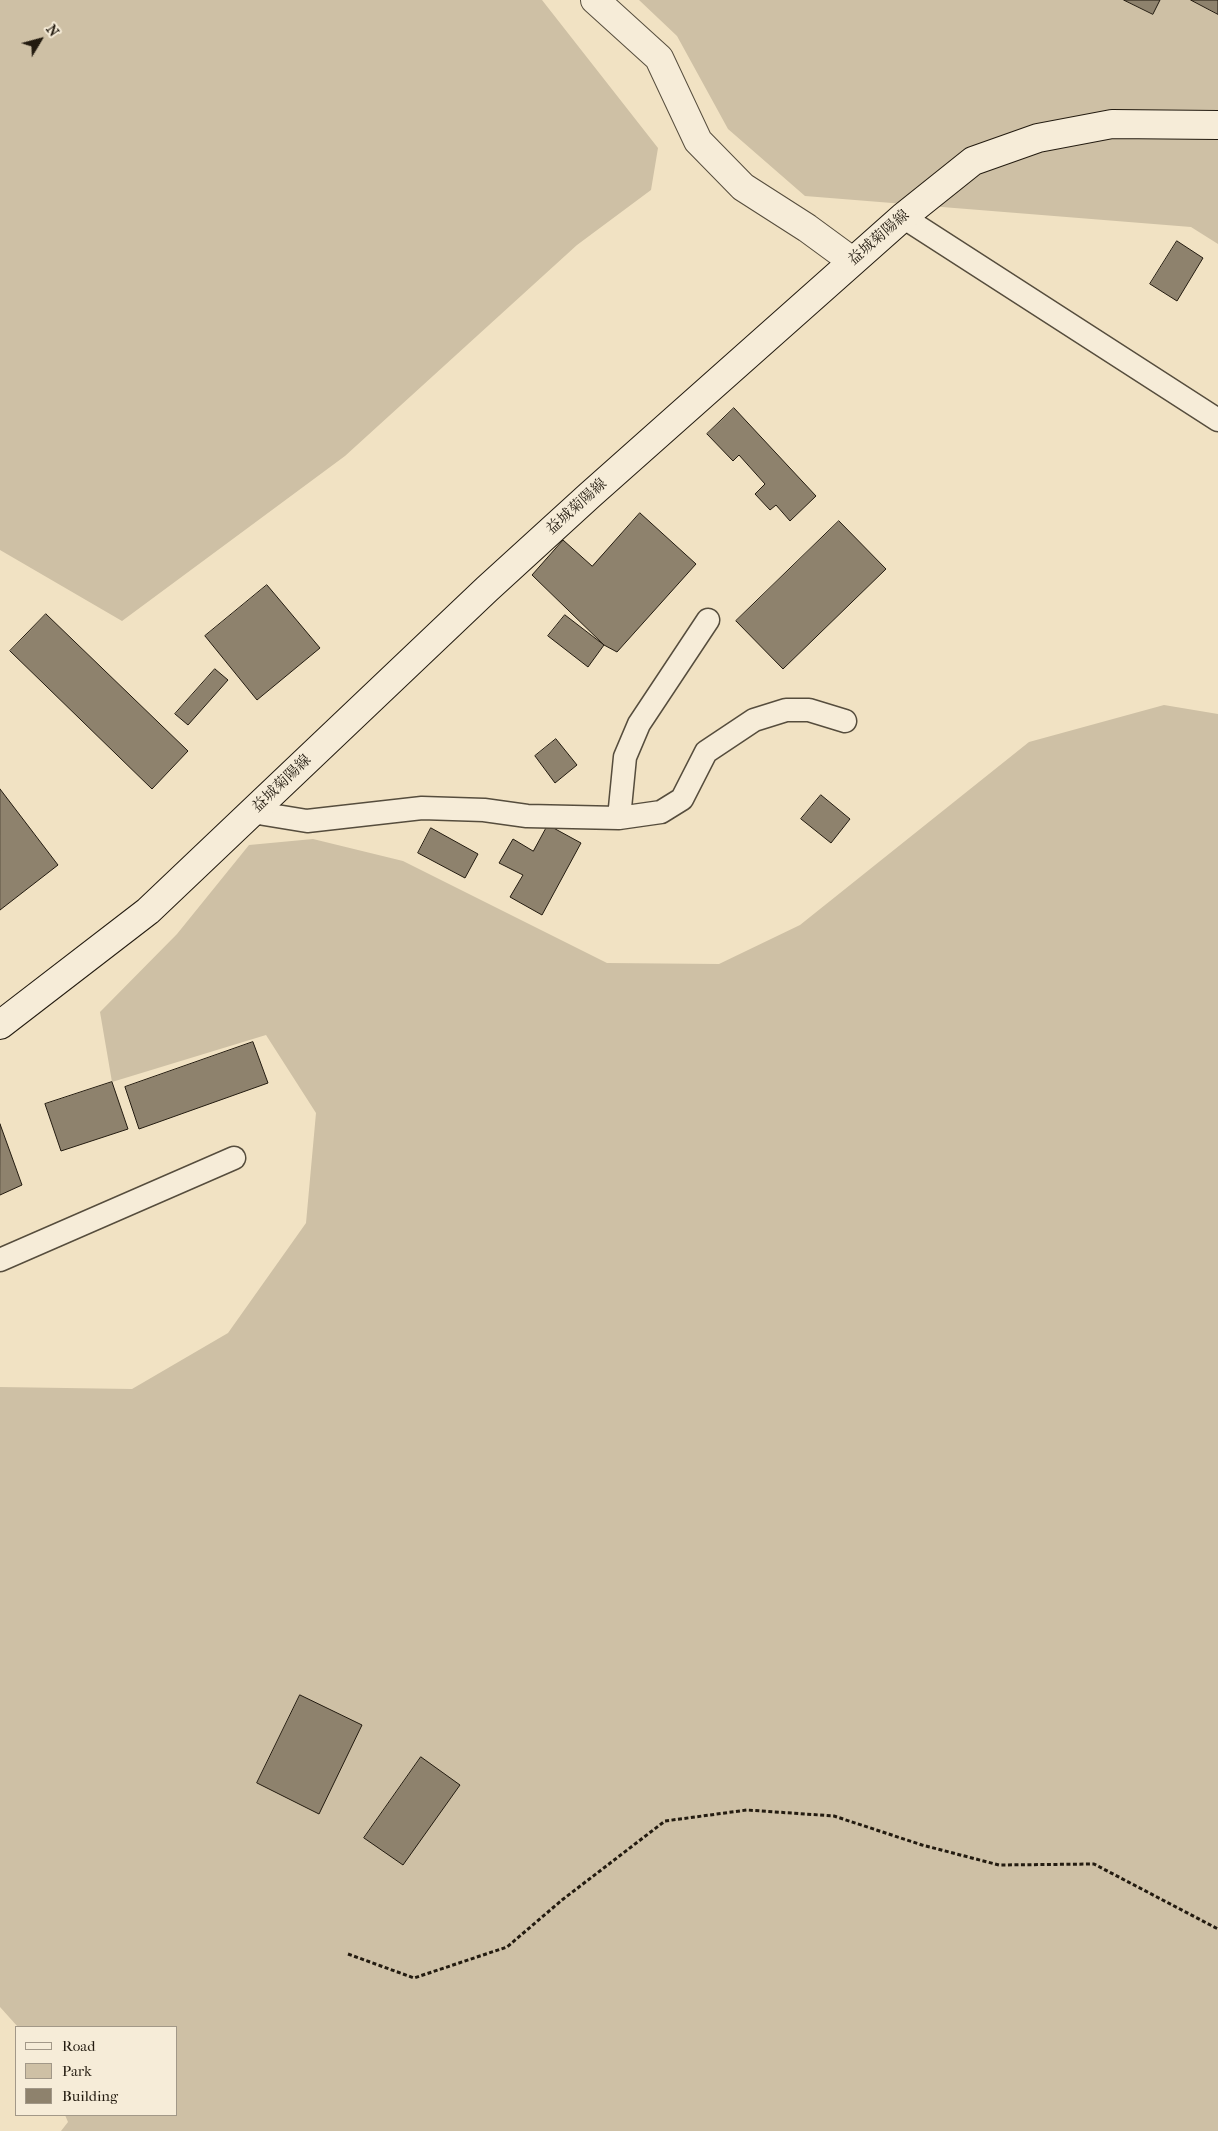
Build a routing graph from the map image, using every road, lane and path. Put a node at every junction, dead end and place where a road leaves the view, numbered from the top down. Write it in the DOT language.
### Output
graph roads {
  1 [pos="595,0"];
  2 [pos="1218,125"];
  3 [pos="902,217"];
  4 [pos="852,261"];
  5 [pos="1218,420"];
  6 [pos="708,620"];
  7 [pos="845,721"];
  8 [pos="252,812"];
  9 [pos="618,818"];
  10 [pos="0,1025"];
  11 [pos="234,1158"];
  12 [pos="0,1260"];
  13 [pos="1218,1929"];
  14 [pos="348,1954"];
  1 -- 4 [label="main road"];
  2 -- 3 [label="main road, 益城菊陽線"];
  3 -- 4 [label="main road, 益城菊陽線"];
  3 -- 5 [label="lane"];
  4 -- 8 [label="main road, 益城菊陽線"];
  6 -- 9 [label="lane"];
  7 -- 9 [label="lane"];
  8 -- 9 [label="lane"];
  8 -- 10 [label="main road, 益城菊陽線"];
  11 -- 12 [label="lane"];
  13 -- 14 [label="path"];
}
